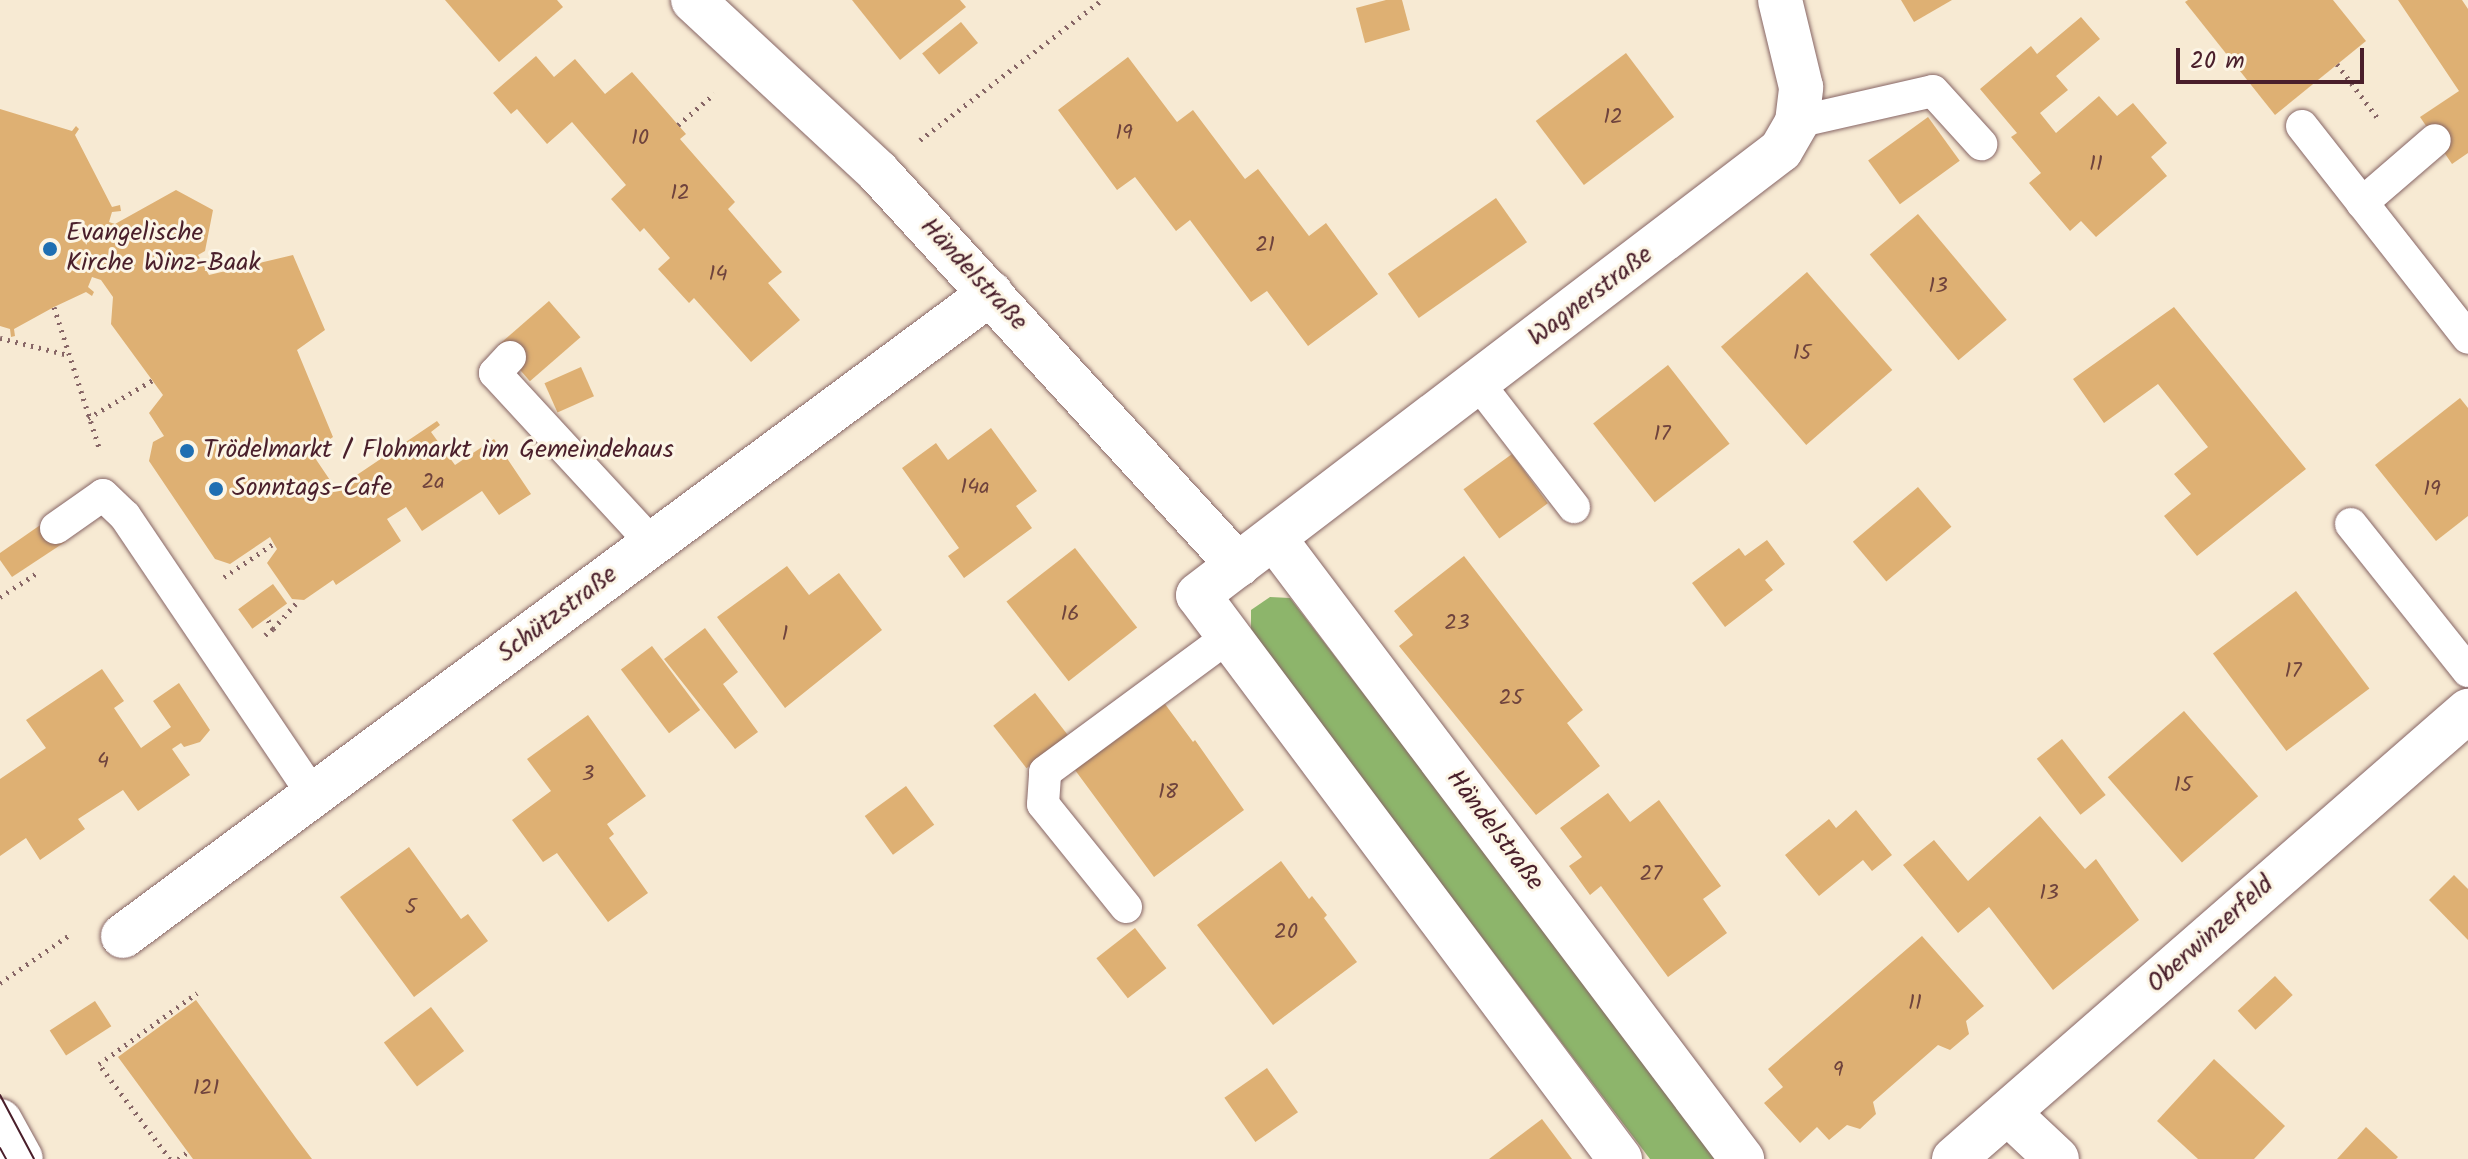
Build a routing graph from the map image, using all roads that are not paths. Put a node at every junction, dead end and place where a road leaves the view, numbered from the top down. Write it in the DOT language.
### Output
graph roads {
  1 [pos="693,0"];
  2 [pos="1780,0"];
  3 [pos="1797,122"];
  4 [pos="2302,126"];
  5 [pos="1981,144"];
  6 [pos="2423,150"];
  7 [pos="2362,203"];
  8 [pos="991,293"];
  9 [pos="2468,338"];
  10 [pos="510,357"];
  11 [pos="1478,383"];
  12 [pos="1574,507"];
  13 [pos="2351,524"];
  14 [pos="56,528"];
  15 [pos="1274,538"];
  16 [pos="653,544"];
  17 [pos="1238,565"];
  18 [pos="1227,638"];
  19 [pos="2468,671"];
  20 [pos="2468,711"];
  21 [pos="314,796"];
  22 [pos="1126,907"];
  23 [pos="123,936"];
  24 [pos="2008,1113"];
  25 [pos="0,1121"];
  26 [pos="21,1159"];
  27 [pos="1620,1159"];
  28 [pos="1742,1159"];
  29 [pos="1954,1159"];
  30 [pos="2057,1159"];
  1 -- 8 [label="street, Händelstraße"];
  2 -- 3 [label="street, Wagnerstraße"];
  3 -- 5 [label="lane"];
  3 -- 11 [label="street, Wagnerstraße"];
  4 -- 7 [label="lane"];
  6 -- 7 [label="lane"];
  7 -- 9 [label="lane"];
  8 -- 16 [label="street, Schützstraße"];
  8 -- 17 [label="street, Händelstraße"];
  10 -- 16 [label="lane"];
  11 -- 12 [label="lane"];
  11 -- 15 [label="street, Wagnerstraße"];
  13 -- 19 [label="lane"];
  14 -- 21 [label="lane"];
  15 -- 17 [label="street"];
  15 -- 28 [label="street, Händelstraße"];
  16 -- 21 [label="street, Schützstraße"];
  17 -- 18 [label="street"];
  18 -- 22 [label="lane"];
  18 -- 27 [label="street"];
  20 -- 24 [label="street, Oberwinzerfeld"];
  21 -- 23 [label="street, Schützstraße"];
  24 -- 29 [label="street, Oberwinzerfeld"];
  24 -- 30 [label="street"];
  25 -- 26 [label="street"];
}
